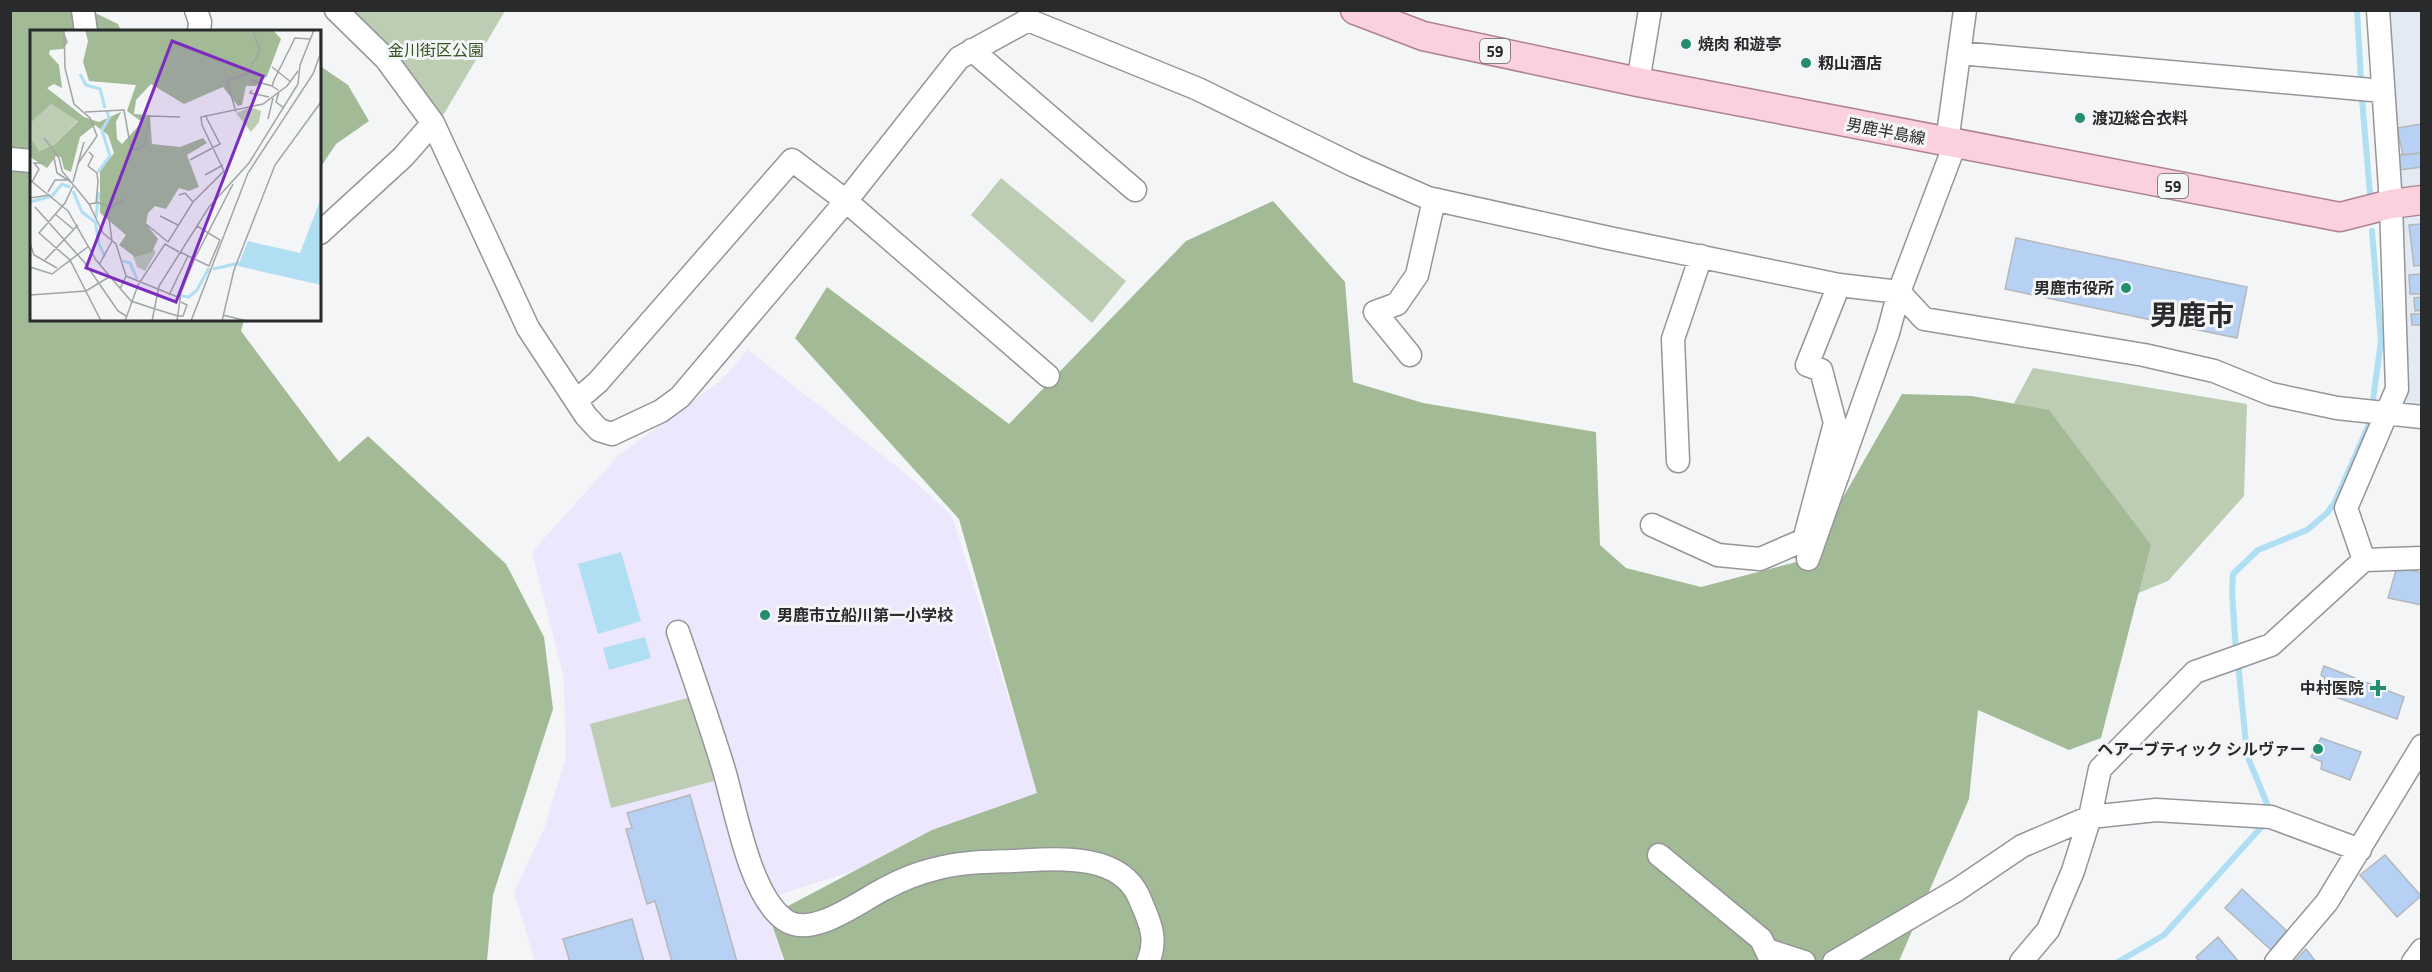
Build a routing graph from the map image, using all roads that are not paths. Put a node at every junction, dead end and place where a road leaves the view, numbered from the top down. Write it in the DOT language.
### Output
graph roads {
  1 [pos="83,10"];
  2 [pos="196,10"];
  3 [pos="336,10"];
  4 [pos="1354,10"];
  5 [pos="1650,10"];
  6 [pos="1965,10"];
  7 [pos="2378,10"];
  8 [pos="86,30"];
  9 [pos="200,30"];
  10 [pos="972,51"];
  11 [pos="1959,53"];
  12 [pos="1638,82"];
  13 [pos="2383,91"];
  14 [pos="433,123"];
  15 [pos="1951,143"];
  16 [pos="10,159"];
  17 [pos="30,161"];
  18 [pos="1135,190"];
  19 [pos="1434,200"];
  20 [pos="2421,200"];
  21 [pos="846,201"];
  22 [pos="2391,204"];
  23 [pos="321,232"];
  24 [pos="1701,256"];
  25 [pos="1839,285"];
  26 [pos="1899,292"];
  27 [pos="1410,355"];
  28 [pos="1048,376"];
  29 [pos="576,401"];
  30 [pos="2404,416"];
  31 [pos="1678,461"];
  32 [pos="1652,525"];
  33 [pos="2421,558"];
  34 [pos="1808,559"];
  35 [pos="2364,560"];
  36 [pos="678,632"];
  37 [pos="2421,746"];
  38 [pos="2090,818"];
  39 [pos="2360,850"];
  40 [pos="1659,855"];
  41 [pos="2421,950"];
  42 [pos="1769,956"];
  43 [pos="1148,962"];
  44 [pos="1804,962"];
  45 [pos="1834,962"];
  46 [pos="2021,962"];
  47 [pos="2276,962"];
  48 [pos="2413,962"];
  1 -- 8 [label="street"];
  2 -- 9 [label="street"];
  3 -- 14 [label="street"];
  4 -- 12 [label="main road, 男鹿半島線 / 59"];
  5 -- 12 [label="street"];
  6 -- 11 [label="street"];
  7 -- 13 [label="street"];
  10 -- 18 [label="street"];
  10 -- 19 [label="street"];
  10 -- 21 [label="street"];
  11 -- 13 [label="street"];
  11 -- 15 [label="street"];
  12 -- 15 [label="main road, 男鹿半島線 / 59"];
  13 -- 22 [label="street"];
  14 -- 23 [label="street"];
  14 -- 29 [label="street"];
  15 -- 22 [label="main road, 男鹿半島線 / 59"];
  15 -- 26 [label="street"];
  16 -- 17 [label="street"];
  19 -- 24 [label="street"];
  19 -- 27 [label="street"];
  20 -- 22 [label="main road, 男鹿半島線 / 59"];
  21 -- 28 [label="street"];
  21 -- 29 [label="street"];
  21 -- 29 [label="street"];
  22 -- 30 [label="street"];
  24 -- 25 [label="street"];
  24 -- 31 [label="street"];
  25 -- 26 [label="street"];
  25 -- 32 [label="street"];
  26 -- 30 [label="street"];
  26 -- 34 [label="street"];
  30 -- 35 [label="street"];
  33 -- 35 [label="street"];
  35 -- 38 [label="street"];
  36 -- 43 [label="street"];
  37 -- 39 [label="street"];
  38 -- 39 [label="street"];
  38 -- 45 [label="street"];
  38 -- 46 [label="street"];
  39 -- 47 [label="street"];
  40 -- 42 [label="street"];
  41 -- 48 [label="street"];
  42 -- 44 [label="street"];
}
